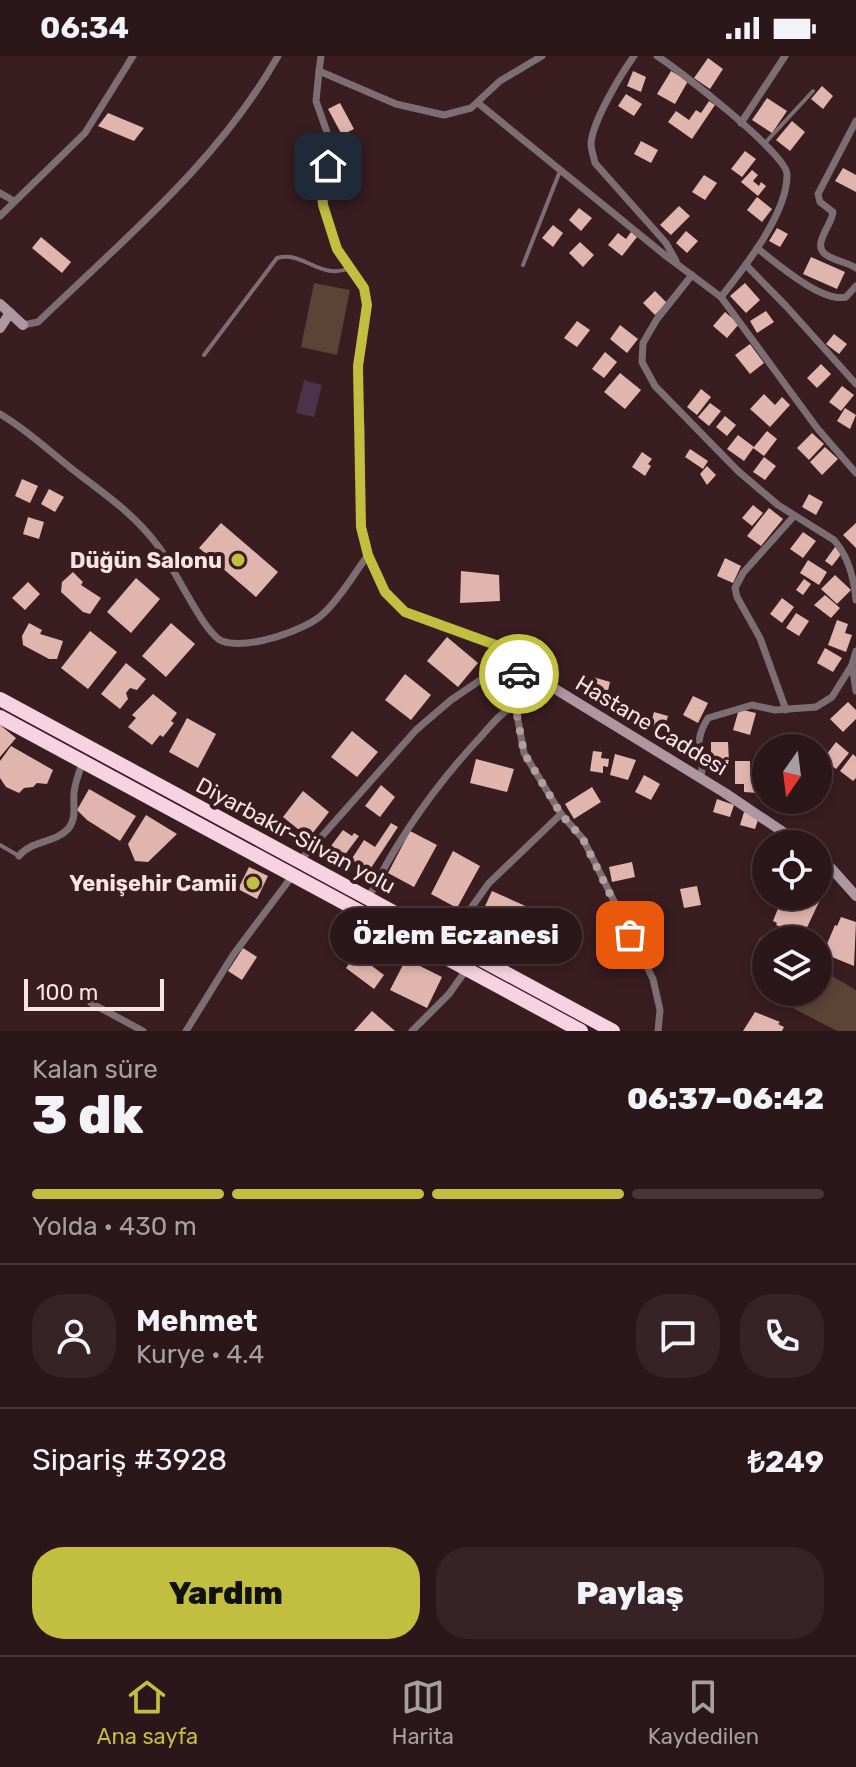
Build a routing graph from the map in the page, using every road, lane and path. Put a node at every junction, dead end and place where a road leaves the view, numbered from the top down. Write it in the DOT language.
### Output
graph roads {
  1 [pos="133,56"];
  2 [pos="278,56"];
  3 [pos="321,56"];
  4 [pos="542,56"];
  5 [pos="634,56"];
  6 [pos="657,56"];
  7 [pos="785,56"];
  8 [pos="319,71"];
  9 [pos="813,91"];
  10 [pos="478,103"];
  11 [pos="856,121"];
  12 [pos="741,123"];
  13 [pos="765,143"];
  14 [pos="560,168"];
  15 [pos="0,193"];
  16 [pos="14,201"];
  17 [pos="0,216"];
  18 [pos="757,248"];
  19 [pos="523,265"];
  20 [pos="746,265"];
  21 [pos="679,266"];
  22 [pos="350,268"];
  23 [pos="856,268"];
  24 [pos="692,275"];
  25 [pos="856,286"];
  26 [pos="721,297"];
  27 [pos="0,304"];
  28 [pos="10,313"];
  29 [pos="23,325"];
  30 [pos="0,328"];
  31 [pos="204,355"];
  32 [pos="856,384"];
  33 [pos="0,414"];
  34 [pos="856,473"];
  35 [pos="794,516"];
  36 [pos="368,555"];
  37 [pos="855,581"];
  38 [pos="856,600"];
  39 [pos="856,651"];
  40 [pos="513,658"];
  41 [pos="852,665"];
  42 [pos="521,668"];
  43 [pos="856,691"];
  44 [pos="0,699"];
  45 [pos="515,704"];
  46 [pos="786,710"];
  47 [pos="0,717"];
  48 [pos="83,762"];
  49 [pos="701,778"];
  50 [pos="161,796"];
  51 [pos="561,814"];
  52 [pos="780,830"];
  53 [pos="0,845"];
  54 [pos="19,856"];
  55 [pos="290,865"];
  56 [pos="832,871"];
  57 [pos="856,896"];
  58 [pos="368,899"];
  59 [pos="447,942"];
  60 [pos="467,969"];
  61 [pos="91,1003"];
  62 [pos="143,1031"];
  63 [pos="186,1031"];
  64 [pos="412,1031"];
  65 [pos="581,1031"];
  66 [pos="613,1031"];
  67 [pos="658,1031"];
  1 -- 16 [label="street"];
  2 -- 29 [label="street"];
  3 -- 8 [label="street"];
  4 -- 10 [label="street"];
  5 -- 21 [label="street"];
  6 -- 12 [label="street"];
  7 -- 12 [label="street"];
  8 -- 10 [label="street"];
  8 -- 22 [label="street"];
  9 -- 13 [label="lane"];
  10 -- 14 [label="street"];
  11 -- 23 [label="street"];
  12 -- 13 [label="street"];
  13 -- 18 [label="street"];
  14 -- 19 [label="lane"];
  14 -- 21 [label="street"];
  15 -- 16 [label="street"];
  16 -- 17 [label="street"];
  18 -- 20 [label="street"];
  18 -- 25 [label="street"];
  20 -- 26 [label="street"];
  20 -- 32 [label="street"];
  21 -- 24 [label="street"];
  22 -- 31 [label="lane"];
  22 -- 36 [label="street"];
  24 -- 26 [label="street"];
  24 -- 35 [label="street"];
  26 -- 34 [label="street"];
  27 -- 28 [label="street"];
  28 -- 29 [label="street"];
  28 -- 30 [label="street"];
  33 -- 36 [label="street"];
  35 -- 37 [label="street"];
  35 -- 46 [label="street"];
  36 -- 40 [label="street"];
  37 -- 38 [label="street"];
  39 -- 41 [label="street"];
  40 -- 42 [label="street"];
  40 -- 55 [label="street"];
  41 -- 43 [label="street"];
  41 -- 46 [label="street"];
  42 -- 45 [label="street"];
  42 -- 49 [label="street, Hastane Caddesi"];
  44 -- 50 [label="highway, Diyarbakır-Silvan yolu"];
  45 -- 51 [label="street"];
  45 -- 58 [label="street"];
  46 -- 49 [label="street"];
  47 -- 48 [label="highway, Diyarbakır-Silvan yolu"];
  48 -- 50 [label="highway, Diyarbakır-Silvan yolu"];
  48 -- 54 [label="street"];
  49 -- 52 [label="street, Hastane Caddesi"];
  50 -- 55 [label="highway, Diyarbakır-Silvan yolu"];
  51 -- 59 [label="street"];
  51 -- 67 [label="street"];
  53 -- 54 [label="lane"];
  55 -- 58 [label="highway, Diyarbakır-Silvan yolu"];
  55 -- 60 [label="highway, Diyarbakır-Silvan yolu"];
  55 -- 63 [label="street"];
  56 -- 57 [label="street"];
  58 -- 59 [label="highway, Diyarbakır-Silvan yolu"];
  59 -- 66 [label="highway, Diyarbakır-Silvan yolu"];
  60 -- 64 [label="street"];
  60 -- 65 [label="highway, Diyarbakır-Silvan yolu"];
  61 -- 62 [label="street"];
}
